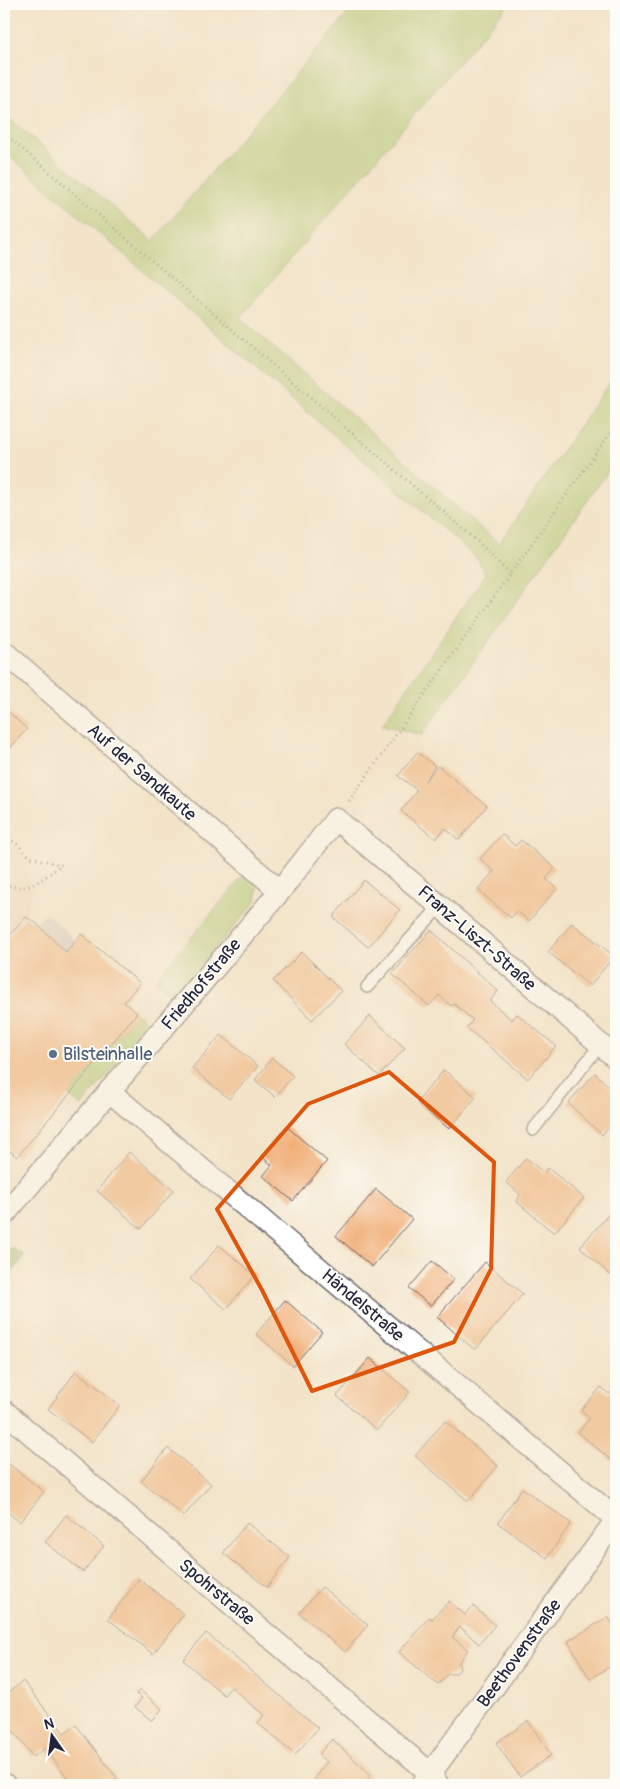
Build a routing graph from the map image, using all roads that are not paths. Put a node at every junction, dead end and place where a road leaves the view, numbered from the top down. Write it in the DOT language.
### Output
graph roads {
  1 [pos="4,652"];
  2 [pos="336,819"];
  3 [pos="280,891"];
  4 [pos="440,906"];
  5 [pos="367,987"];
  6 [pos="608,1052"];
  7 [pos="110,1091"];
  8 [pos="533,1130"];
  9 [pos="4,1214"];
  10 [pos="4,1411"];
  11 [pos="616,1520"];
  12 [pos="430,1781"];
  1 -- 3 [label="street, Auf der Sandkaute"];
  2 -- 3 [label="street, Friedhofstraße"];
  2 -- 4 [label="street, Franz-Liszt-Straße"];
  3 -- 7 [label="street, Friedhofstraße"];
  4 -- 5 [label="lane"];
  4 -- 6 [label="street, Franz-Liszt-Straße"];
  6 -- 8 [label="lane"];
  7 -- 9 [label="street, Friedhofstraße"];
  7 -- 11 [label="street, Händelstraße"];
  10 -- 12 [label="street, Spohrstraße"];
  11 -- 12 [label="street, Beethovenstraße"];
}
